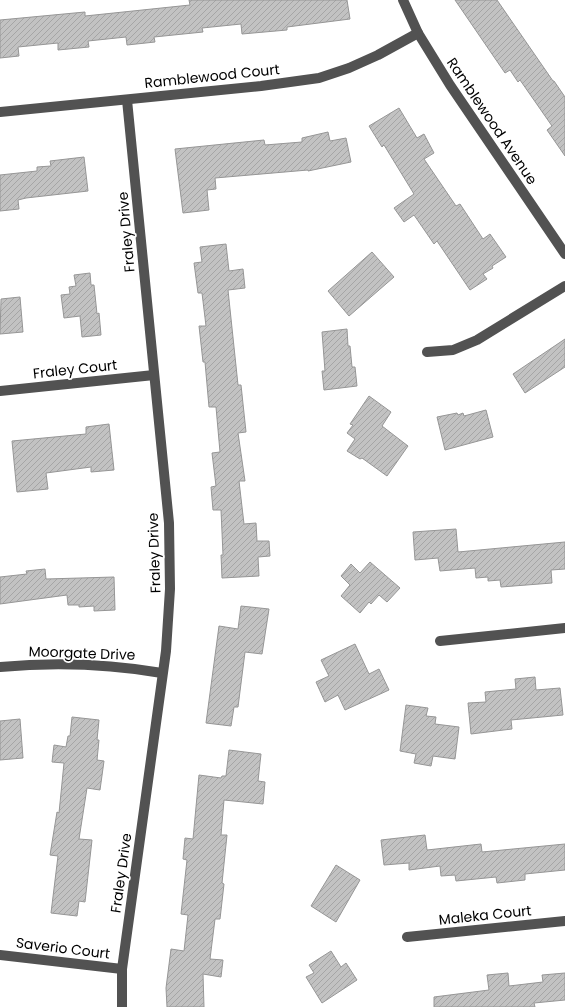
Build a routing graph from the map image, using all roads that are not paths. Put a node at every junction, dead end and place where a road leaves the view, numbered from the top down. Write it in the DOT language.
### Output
graph roads {
  1 [pos="403,0"];
  2 [pos="418,33"];
  3 [pos="128,100"];
  4 [pos="0,112"];
  5 [pos="565,254"];
  6 [pos="565,286"];
  7 [pos="427,352"];
  8 [pos="154,375"];
  9 [pos="0,391"];
  10 [pos="565,628"];
  11 [pos="440,641"];
  12 [pos="0,667"];
  13 [pos="162,673"];
  14 [pos="565,921"];
  15 [pos="407,938"];
  16 [pos="0,955"];
  17 [pos="122,969"];
  18 [pos="122,1006"];
  1 -- 2 [label="street, Ramblewood Avenue"];
  2 -- 3 [label="street, Ramblewood Court"];
  2 -- 5 [label="street, Ramblewood Avenue"];
  3 -- 4 [label="street, Ramblewood Court"];
  3 -- 8 [label="street, Fraley Drive"];
  6 -- 7 [label="street"];
  8 -- 9 [label="street, Fraley Court"];
  8 -- 13 [label="street, Fraley Drive"];
  10 -- 11 [label="street"];
  12 -- 13 [label="street, Moorgate Drive"];
  13 -- 17 [label="street, Fraley Drive"];
  14 -- 15 [label="street, Maleka Court"];
  16 -- 17 [label="street, Saverio Court"];
  17 -- 18 [label="street, Fraley Drive"];
}
